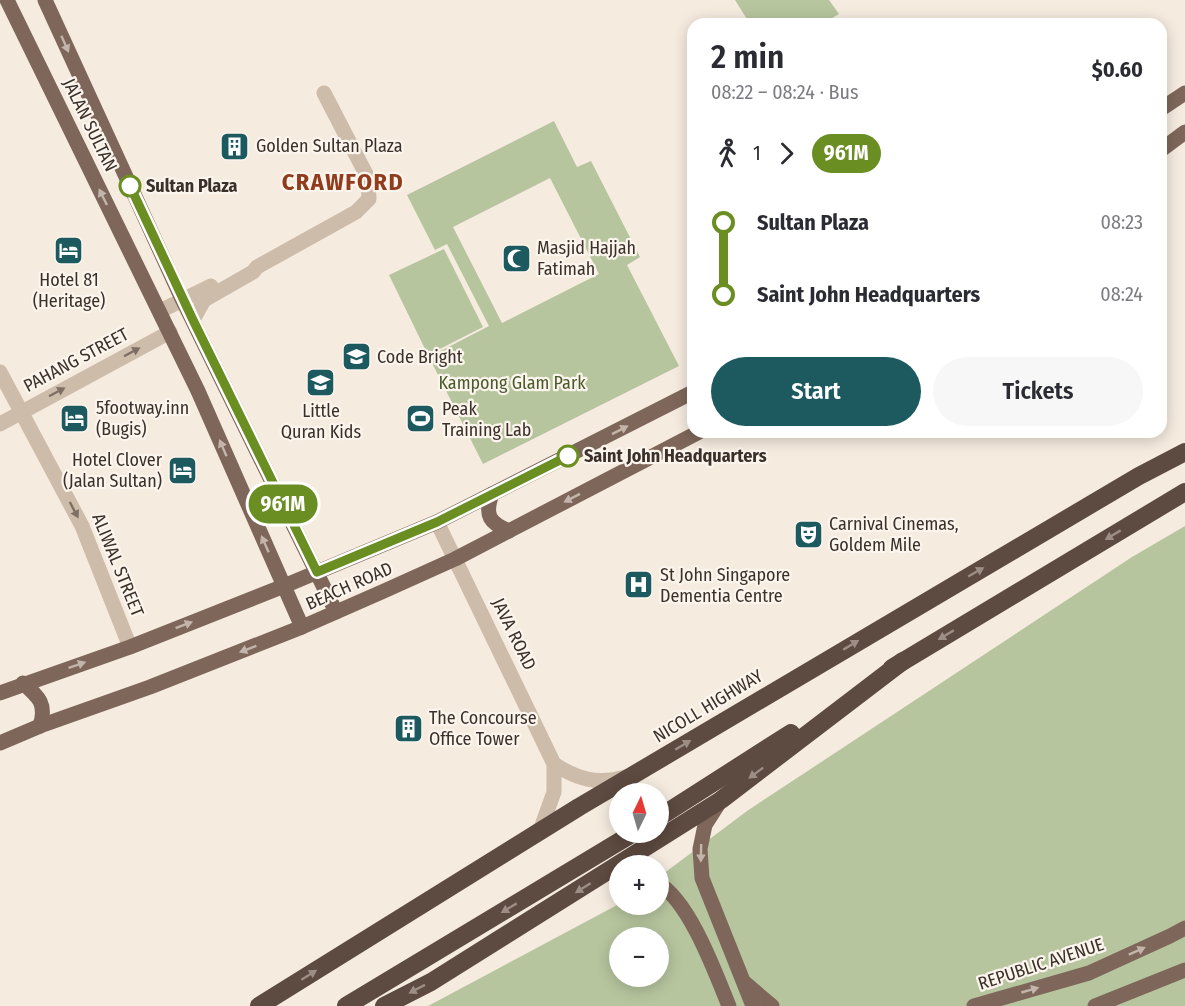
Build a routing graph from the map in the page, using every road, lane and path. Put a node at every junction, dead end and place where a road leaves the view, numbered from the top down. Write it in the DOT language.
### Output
graph roads {
  1 [pos="7,0"];
  2 [pos="45,0"];
  3 [pos="324,93"];
  4 [pos="1185,93"];
  5 [pos="1167,106"];
  6 [pos="1185,132"];
  7 [pos="1167,146"];
  8 [pos="257,267"];
  9 [pos="183,301"];
  10 [pos="160,311"];
  11 [pos="193,320"];
  12 [pos="170,332"];
  13 [pos="0,372"];
  14 [pos="687,395"];
  15 [pos="21,412"];
  16 [pos="0,424"];
  17 [pos="687,438"];
  18 [pos="1185,452"];
  19 [pos="1185,492"];
  20 [pos="492,494"];
  21 [pos="437,522"];
  22 [pos="509,531"];
  23 [pos="455,559"];
  24 [pos="317,572"];
  25 [pos="284,586"];
  26 [pos="336,612"];
  27 [pos="302,627"];
  28 [pos="130,647"];
  29 [pos="903,662"];
  30 [pos="23,683"];
  31 [pos="0,693"];
  32 [pos="40,726"];
  33 [pos="0,743"];
  34 [pos="554,764"];
  35 [pos="633,775"];
  36 [pos="721,800"];
  37 [pos="669,811"];
  38 [pos="540,831"];
  39 [pos="617,843"];
  40 [pos="637,855"];
  41 [pos="609,873"];
  42 [pos="669,893"];
  43 [pos="1185,928"];
  44 [pos="1185,970"];
  45 [pos="743,981"];
  46 [pos="720,986"];
  47 [pos="259,1006"];
  48 [pos="346,1006"];
  49 [pos="384,1006"];
  50 [pos="720,1006"];
  51 [pos="729,1006"];
  52 [pos="753,1006"];
  53 [pos="772,1006"];
  54 [pos="974,1006"];
  55 [pos="1095,1006"];
  10 -- 1 [label="main road, JALAN SULTAN, one-way"];
  2 -- 9 [label="main road, JALAN SULTAN, one-way"];
  3 -- 8 [label="street"];
  4 -- 5 [label="main road"];
  6 -- 7 [label="main road"];
  8 -- 9 [label="street"];
  8 -- 11 [label="street"];
  9 -- 10 [label="street"];
  9 -- 11 [label="main road, JALAN SULTAN"];
  10 -- 12 [label="main road, JALAN SULTAN"];
  11 -- 24 [label="main road, JALAN SULTAN"];
  15 -- 12 [label="street, PAHANG STREET, one-way"];
  25 -- 12 [label="main road, JALAN SULTAN, one-way"];
  13 -- 15 [label="street, ALIWAL STREET"];
  20 -- 14 [label="main road, BEACH ROAD, one-way"];
  15 -- 16 [label="street, PAHANG STREET"];
  15 -- 28 [label="street, ALIWAL STREET, one-way"];
  17 -- 22 [label="main road, BEACH ROAD, one-way"];
  35 -- 18 [label="highway, NICOLL HIGHWAY, one-way"];
  19 -- 29 [label="highway, one-way"];
  20 -- 21 [label="main road, BEACH ROAD"];
  20 -- 22 [label="main road"];
  21 -- 23 [label="street, JAVA ROAD"];
  21 -- 24 [label="main road, BEACH ROAD"];
  22 -- 23 [label="main road, BEACH ROAD"];
  23 -- 26 [label="main road, BEACH ROAD"];
  23 -- 34 [label="street, JAVA ROAD"];
  24 -- 25 [label="main road, BEACH ROAD"];
  24 -- 26 [label="main road, JALAN SULTAN"];
  25 -- 27 [label="main road, JALAN SULTAN"];
  28 -- 25 [label="main road, BEACH ROAD, one-way"];
  26 -- 27 [label="main road, BEACH ROAD"];
  27 -- 32 [label="main road, BEACH ROAD, one-way"];
  30 -- 28 [label="main road, BEACH ROAD, one-way"];
  29 -- 36 [label="highway, one-way"];
  29 -- 37 [label="highway"];
  30 -- 31 [label="main road, BEACH ROAD"];
  30 -- 32 [label="main road"];
  32 -- 33 [label="main road, BEACH ROAD"];
  34 -- 35 [label="street"];
  34 -- 38 [label="street, JAVA ROAD"];
  35 -- 38 [label="highway, NICOLL HIGHWAY"];
  36 -- 40 [label="highway"];
  36 -- 45 [label="main road, one-way"];
  47 -- 38 [label="highway, NICOLL HIGHWAY, one-way"];
  39 -- 48 [label="highway, one-way"];
  41 -- 49 [label="highway, one-way"];
  42 -- 46 [label="main road"];
  54 -- 43 [label="main road, REPUBLIC AVENUE, one-way"];
  44 -- 55 [label="main road"];
  45 -- 52 [label="main road"];
  45 -- 53 [label="main road"];
  46 -- 50 [label="main road"];
  46 -- 51 [label="main road"];
}
